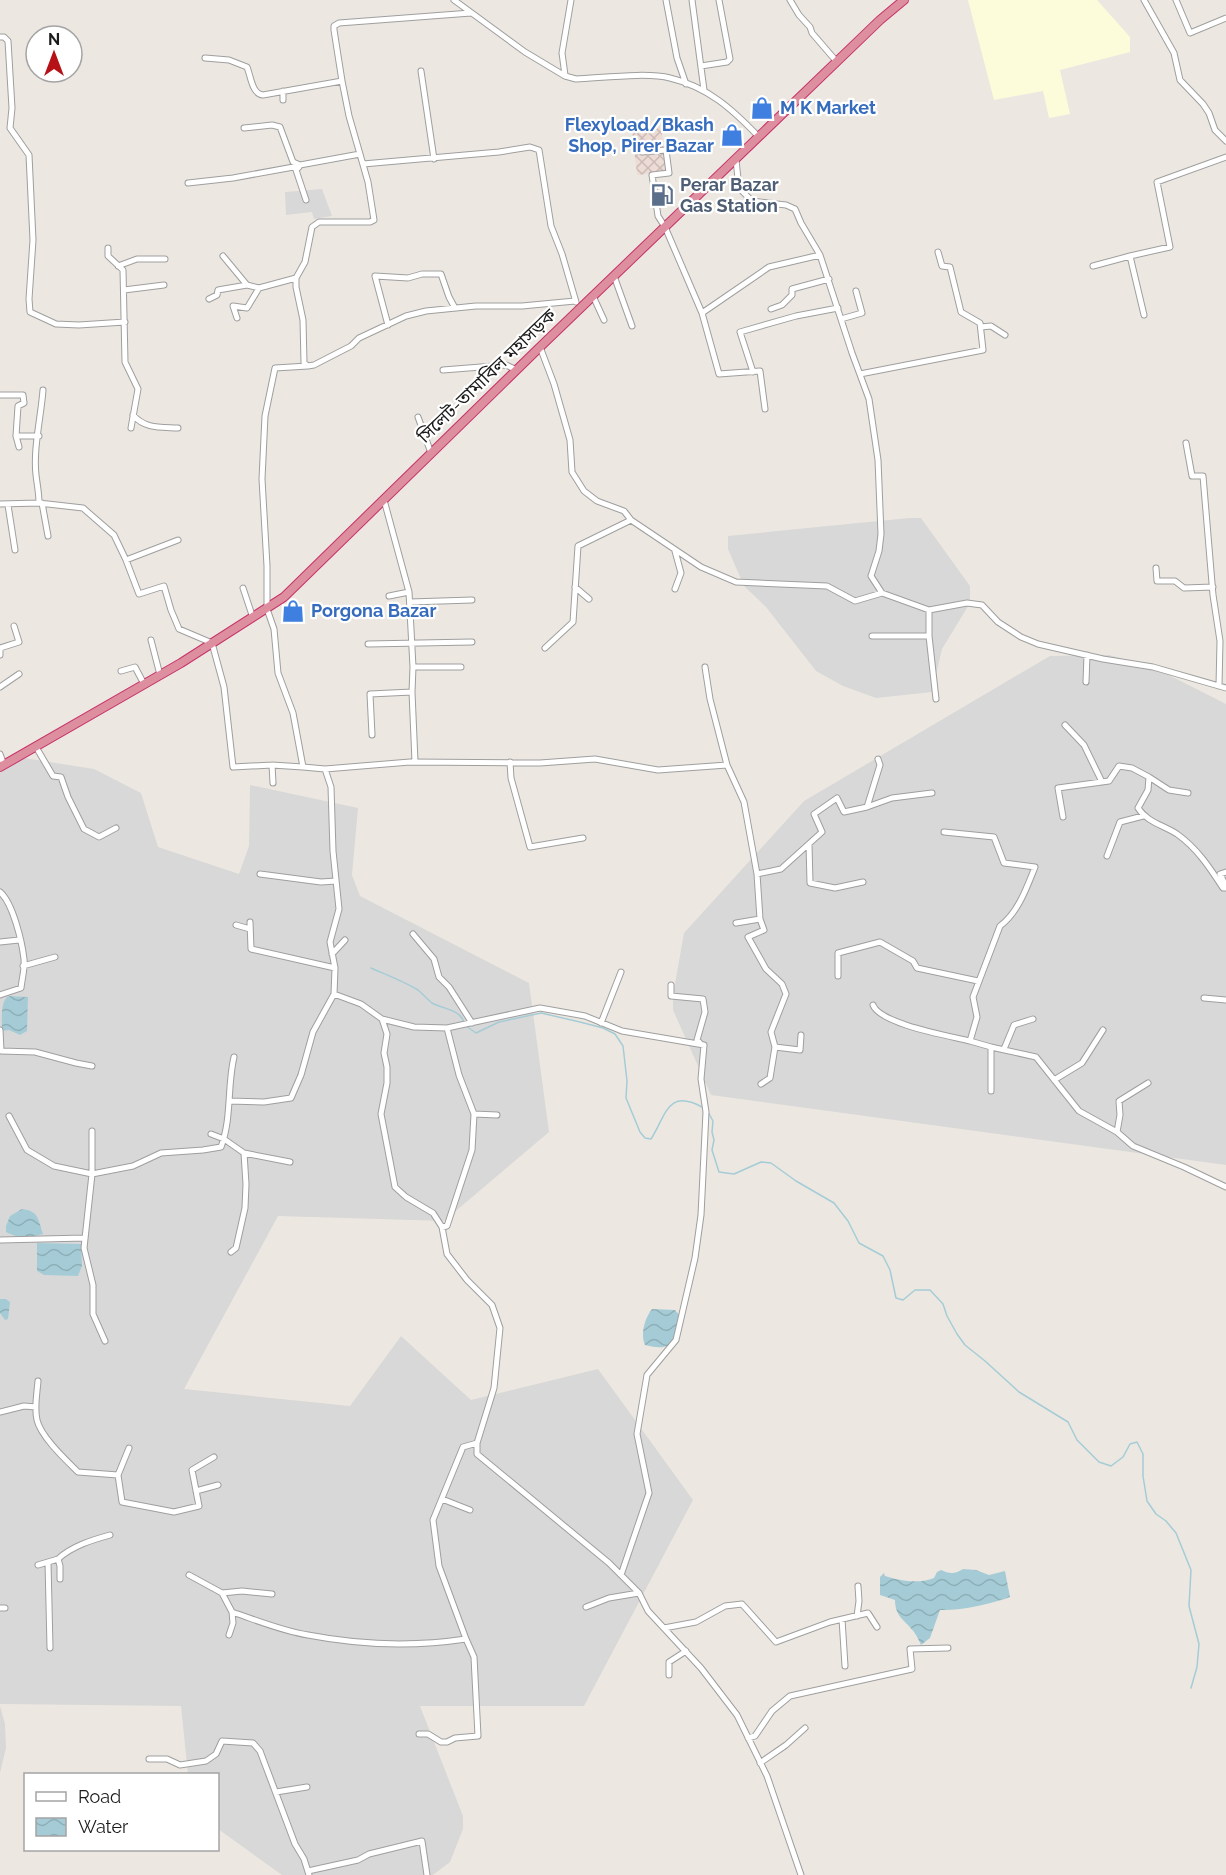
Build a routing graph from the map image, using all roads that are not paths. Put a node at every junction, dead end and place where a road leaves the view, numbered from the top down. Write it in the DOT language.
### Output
graph roads {
  1 [pos="454,0"];
  2 [pos="570,0"];
  3 [pos="666,0"];
  4 [pos="692,0"];
  5 [pos="719,0"];
  6 [pos="790,0"];
  7 [pos="904,0"];
  8 [pos="1144,0"];
  9 [pos="1176,0"];
  10 [pos="471,13"];
  11 [pos="1226,18"];
  12 [pos="0,37"];
  13 [pos="205,58"];
  14 [pos="837,62"];
  15 [pos="701,66"];
  16 [pos="421,71"];
  17 [pos="565,76"];
  18 [pos="342,81"];
  19 [pos="686,84"];
  20 [pos="704,90"];
  21 [pos="283,91"];
  22 [pos="283,100"];
  23 [pos="244,128"];
  24 [pos="758,136"];
  25 [pos="1226,141"];
  26 [pos="642,152"];
  27 [pos="360,154"];
  28 [pos="1226,157"];
  29 [pos="434,159"];
  30 [pos="736,160"];
  31 [pos="363,164"];
  32 [pos="300,165"];
  33 [pos="188,183"];
  34 [pos="306,200"];
  35 [pos="665,227"];
  36 [pos="108,248"];
  37 [pos="938,252"];
  38 [pos="820,255"];
  39 [pos="223,256"];
  40 [pos="1130,256"];
  41 [pos="165,259"];
  42 [pos="118,266"];
  43 [pos="1093,266"];
  44 [pos="614,276"];
  45 [pos="296,278"];
  46 [pos="829,279"];
  47 [pos="164,285"];
  48 [pos="247,285"];
  49 [pos="259,288"];
  50 [pos="123,290"];
  51 [pos="856,291"];
  52 [pos="593,296"];
  53 [pos="209,299"];
  54 [pos="578,304"];
  55 [pos="455,308"];
  56 [pos="838,308"];
  57 [pos="771,309"];
  58 [pos="702,313"];
  59 [pos="1144,315"];
  60 [pos="237,318"];
  61 [pos="841,319"];
  62 [pos="604,320"];
  63 [pos="125,322"];
  64 [pos="388,325"];
  65 [pos="632,326"];
  66 [pos="981,327"];
  67 [pos="1005,335"];
  68 [pos="540,347"];
  69 [pos="308,366"];
  70 [pos="443,370"];
  71 [pos="517,370"];
  72 [pos="753,372"];
  73 [pos="860,374"];
  74 [pos="44,390"];
  75 [pos="0,395"];
  76 [pos="765,409"];
  77 [pos="133,415"];
  78 [pos="418,417"];
  79 [pos="131,428"];
  80 [pos="178,428"];
  81 [pos="39,435"];
  82 [pos="16,436"];
  83 [pos="1186,443"];
  84 [pos="19,447"];
  85 [pos="431,453"];
  86 [pos="384,500"];
  87 [pos="41,503"];
  88 [pos="0,504"];
  89 [pos="8,505"];
  90 [pos="631,520"];
  91 [pos="48,536"];
  92 [pos="178,540"];
  93 [pos="15,550"];
  94 [pos="675,550"];
  95 [pos="126,560"];
  96 [pos="1156,568"];
  97 [pos="575,587"];
  98 [pos="1213,587"];
  99 [pos="243,588"];
  100 [pos="675,589"];
  101 [pos="410,592"];
  102 [pos="882,593"];
  103 [pos="389,596"];
  104 [pos="589,599"];
  105 [pos="472,600"];
  106 [pos="410,602"];
  107 [pos="267,609"];
  108 [pos="929,610"];
  109 [pos="253,618"];
  110 [pos="14,626"];
  111 [pos="872,636"];
  112 [pos="930,636"];
  113 [pos="151,640"];
  114 [pos="472,642"];
  115 [pos="212,643"];
  116 [pos="368,644"];
  117 [pos="412,644"];
  118 [pos="545,648"];
  119 [pos="0,655"];
  120 [pos="1087,655"];
  121 [pos="413,667"];
  122 [pos="461,667"];
  123 [pos="705,667"];
  124 [pos="121,671"];
  125 [pos="19,674"];
  126 [pos="160,675"];
  127 [pos="1086,682"];
  128 [pos="144,684"];
  129 [pos="1219,686"];
  130 [pos="0,687"];
  131 [pos="1226,688"];
  132 [pos="412,692"];
  133 [pos="936,699"];
  134 [pos="1065,725"];
  135 [pos="372,735"];
  136 [pos="39,745"];
  137 [pos="0,754"];
  138 [pos="878,759"];
  139 [pos="415,762"];
  140 [pos="510,762"];
  141 [pos="272,765"];
  142 [pos="727,765"];
  143 [pos="2,766"];
  144 [pos="303,767"];
  145 [pos="325,769"];
  146 [pos="1149,777"];
  147 [pos="1102,782"];
  148 [pos="273,783"];
  149 [pos="932,793"];
  150 [pos="1188,793"];
  151 [pos="867,807"];
  152 [pos="1143,816"];
  153 [pos="1063,817"];
  154 [pos="116,828"];
  155 [pos="944,832"];
  156 [pos="583,838"];
  157 [pos="809,844"];
  158 [pos="1107,856"];
  159 [pos="1226,872"];
  160 [pos="260,874"];
  161 [pos="757,874"];
  162 [pos="336,880"];
  163 [pos="863,882"];
  164 [pos="1226,887"];
  165 [pos="0,892"];
  166 [pos="760,919"];
  167 [pos="736,923"];
  168 [pos="236,926"];
  169 [pos="413,934"];
  170 [pos="19,940"];
  171 [pos="345,940"];
  172 [pos="0,942"];
  173 [pos="332,954"];
  174 [pos="56,957"];
  175 [pos="24,966"];
  176 [pos="335,968"];
  177 [pos="621,972"];
  178 [pos="838,976"];
  179 [pos="978,981"];
  180 [pos="671,985"];
  181 [pos="334,994"];
  182 [pos="2,995"];
  183 [pos="1204,998"];
  184 [pos="0,1000"];
  185 [pos="1226,1000"];
  186 [pos="873,1005"];
  187 [pos="382,1019"];
  188 [pos="1033,1019"];
  189 [pos="472,1023"];
  190 [pos="601,1023"];
  191 [pos="447,1028"];
  192 [pos="0,1030"];
  193 [pos="1103,1030"];
  194 [pos="801,1035"];
  195 [pos="970,1041"];
  196 [pos="704,1045"];
  197 [pos="775,1047"];
  198 [pos="991,1047"];
  199 [pos="1004,1049"];
  200 [pos="234,1057"];
  201 [pos="92,1065"];
  202 [pos="1054,1080"];
  203 [pos="1148,1083"];
  204 [pos="761,1084"];
  205 [pos="991,1091"];
  206 [pos="229,1101"];
  207 [pos="474,1114"];
  208 [pos="497,1115"];
  209 [pos="9,1116"];
  210 [pos="92,1131"];
  211 [pos="1118,1132"];
  212 [pos="211,1134"];
  213 [pos="224,1139"];
  214 [pos="244,1153"];
  215 [pos="290,1162"];
  216 [pos="92,1174"];
  217 [pos="1226,1186"];
  218 [pos="442,1227"];
  219 [pos="85,1238"];
  220 [pos="0,1240"];
  221 [pos="231,1252"];
  222 [pos="105,1341"];
  223 [pos="38,1381"];
  224 [pos="36,1407"];
  225 [pos="0,1412"];
  226 [pos="477,1443"];
  227 [pos="129,1448"];
  228 [pos="214,1457"];
  229 [pos="118,1475"];
  230 [pos="218,1485"];
  231 [pos="196,1491"];
  232 [pos="442,1499"];
  233 [pos="470,1510"];
  234 [pos="110,1535"];
  235 [pos="58,1559"];
  236 [pos="48,1562"];
  237 [pos="38,1565"];
  238 [pos="189,1575"];
  239 [pos="621,1575"];
  240 [pos="60,1579"];
  241 [pos="858,1586"];
  242 [pos="222,1593"];
  243 [pos="639,1593"];
  244 [pos="272,1594"];
  245 [pos="586,1607"];
  246 [pos="232,1612"];
  247 [pos="857,1616"];
  248 [pos="842,1619"];
  249 [pos="877,1627"];
  250 [pos="664,1628"];
  251 [pos="230,1635"];
  252 [pos="466,1639"];
  253 [pos="50,1648"];
  254 [pos="948,1648"];
  255 [pos="686,1652"];
  256 [pos="845,1666"];
  257 [pos="669,1675"];
  258 [pos="805,1728"];
  259 [pos="419,1734"];
  260 [pos="748,1738"];
  261 [pos="149,1759"];
  262 [pos="760,1763"];
  263 [pos="307,1787"];
  264 [pos="276,1792"];
  265 [pos="308,1873"];
  266 [pos="427,1875"];
  267 [pos="801,1875"];
  1 -- 10 [label="street"];
  2 -- 17 [label="street"];
  3 -- 19 [label="street"];
  4 -- 15 [label="street"];
  5 -- 15 [label="street"];
  6 -- 14 [label="street"];
  7 -- 14 [label="highway, সিলেট-তামাবিল মহাসড়ক"];
  8 -- 25 [label="street"];
  9 -- 11 [label="street"];
  10 -- 17 [label="street"];
  10 -- 18 [label="street"];
  12 -- 63 [label="street"];
  13 -- 21 [label="street"];
  14 -- 24 [label="highway, সিলেট-তামাবিল মহাসড়ক"];
  15 -- 20 [label="street"];
  16 -- 29 [label="street"];
  17 -- 19 [label="street"];
  18 -- 21 [label="street"];
  18 -- 27 [label="street"];
  19 -- 20 [label="street"];
  20 -- 24 [label="street"];
  21 -- 22 [label="street"];
  23 -- 32 [label="street"];
  24 -- 30 [label="highway, সিলেট-তামাবিল মহাসড়ক"];
  26 -- 35 [label="street"];
  27 -- 31 [label="street"];
  27 -- 32 [label="street"];
  28 -- 40 [label="street"];
  29 -- 31 [label="street"];
  29 -- 54 [label="street"];
  30 -- 35 [label="highway, সিলেট-তামাবিল মহাসড়ক"];
  30 -- 38 [label="street"];
  31 -- 45 [label="street"];
  32 -- 33 [label="street"];
  32 -- 34 [label="street"];
  35 -- 44 [label="highway, সিলেট-তামাবিল মহাসড়ক"];
  35 -- 58 [label="street"];
  36 -- 42 [label="street"];
  37 -- 66 [label="street"];
  38 -- 46 [label="street"];
  38 -- 58 [label="street"];
  39 -- 48 [label="street"];
  40 -- 43 [label="street"];
  40 -- 59 [label="street"];
  41 -- 42 [label="street"];
  42 -- 50 [label="street"];
  44 -- 52 [label="highway, সিলেট-তামাবিল মহাসড়ক"];
  44 -- 65 [label="street"];
  45 -- 49 [label="street"];
  45 -- 69 [label="street"];
  46 -- 56 [label="street"];
  46 -- 57 [label="street"];
  47 -- 50 [label="street"];
  48 -- 49 [label="street"];
  48 -- 53 [label="street"];
  49 -- 60 [label="street"];
  50 -- 63 [label="street"];
  51 -- 61 [label="street"];
  52 -- 54 [label="highway, সিলেট-তামাবিল মহাসড়ক"];
  52 -- 62 [label="street"];
  54 -- 55 [label="street"];
  54 -- 68 [label="highway, সিলেট-তামাবিল মহাসড়ক"];
  55 -- 64 [label="street"];
  55 -- 64 [label="street"];
  56 -- 61 [label="street"];
  56 -- 72 [label="street"];
  58 -- 72 [label="street"];
  61 -- 73 [label="street"];
  63 -- 77 [label="street"];
  64 -- 69 [label="street"];
  66 -- 67 [label="street"];
  66 -- 73 [label="street"];
  68 -- 71 [label="highway, সিলেট-তামাবিল মহাসড়ক"];
  68 -- 90 [label="street"];
  69 -- 107 [label="street"];
  70 -- 71 [label="street"];
  71 -- 85 [label="highway, সিলেট-তামাবিল মহাসড়ক"];
  72 -- 76 [label="street"];
  73 -- 102 [label="street"];
  74 -- 81 [label="street"];
  75 -- 82 [label="street"];
  77 -- 79 [label="street"];
  77 -- 80 [label="street"];
  78 -- 85 [label="street"];
  81 -- 82 [label="street"];
  81 -- 87 [label="street"];
  82 -- 84 [label="street"];
  83 -- 98 [label="street"];
  85 -- 86 [label="highway, সিলেট-তামাবিল মহাসড়ক"];
  86 -- 101 [label="street"];
  86 -- 107 [label="highway, সিলেট-তামাবিল মহাসড়ক"];
  87 -- 89 [label="street"];
  87 -- 91 [label="street"];
  87 -- 95 [label="street"];
  88 -- 89 [label="street"];
  89 -- 93 [label="street"];
  90 -- 94 [label="street"];
  90 -- 97 [label="street"];
  92 -- 95 [label="street"];
  94 -- 100 [label="street"];
  94 -- 102 [label="street"];
  95 -- 115 [label="street"];
  96 -- 98 [label="street"];
  97 -- 104 [label="street"];
  97 -- 118 [label="street"];
  98 -- 129 [label="street"];
  99 -- 109 [label="street"];
  101 -- 103 [label="street"];
  101 -- 106 [label="street"];
  102 -- 108 [label="street"];
  105 -- 106 [label="street"];
  106 -- 117 [label="street"];
  107 -- 109 [label="highway, সিলেট-তামাবিল মহাসড়ক"];
  107 -- 144 [label="street"];
  108 -- 112 [label="street"];
  108 -- 120 [label="street"];
  109 -- 115 [label="highway, সিলেট-তামাবিল মহাসড়ক"];
  110 -- 119 [label="street"];
  111 -- 112 [label="street"];
  112 -- 133 [label="street"];
  113 -- 126 [label="street"];
  114 -- 117 [label="street"];
  115 -- 126 [label="highway, সিলেট-তামাবিল মহাসড়ক"];
  115 -- 141 [label="street"];
  116 -- 117 [label="street"];
  117 -- 121 [label="street"];
  120 -- 127 [label="street"];
  120 -- 129 [label="street"];
  121 -- 122 [label="street"];
  121 -- 132 [label="street"];
  123 -- 142 [label="street"];
  124 -- 128 [label="street"];
  125 -- 130 [label="street"];
  126 -- 128 [label="highway, সিলেট-তামাবিল মহাসড়ক"];
  128 -- 136 [label="highway, সিলেট-তামাবিল মহাসড়ক"];
  129 -- 131 [label="street"];
  132 -- 135 [label="street"];
  132 -- 139 [label="street"];
  134 -- 147 [label="street"];
  136 -- 143 [label="highway, সিলেট-তামাবিল মহাসড়ক"];
  136 -- 154 [label="street"];
  137 -- 143 [label="street"];
  138 -- 151 [label="street"];
  139 -- 140 [label="street"];
  139 -- 145 [label="street"];
  140 -- 142 [label="street"];
  140 -- 156 [label="street"];
  141 -- 144 [label="street"];
  141 -- 148 [label="street"];
  142 -- 161 [label="street"];
  144 -- 145 [label="street"];
  145 -- 162 [label="street"];
  146 -- 147 [label="street"];
  146 -- 150 [label="street"];
  146 -- 152 [label="street"];
  147 -- 153 [label="street"];
  149 -- 151 [label="street"];
  151 -- 157 [label="street"];
  152 -- 158 [label="street"];
  152 -- 164 [label="street"];
  155 -- 179 [label="street"];
  157 -- 161 [label="street"];
  157 -- 163 [label="street"];
  159 -- 164 [label="street"];
  160 -- 162 [label="street"];
  161 -- 166 [label="street"];
  162 -- 173 [label="street"];
  165 -- 170 [label="street"];
  166 -- 167 [label="street"];
  166 -- 197 [label="street"];
  168 -- 176 [label="street"];
  169 -- 189 [label="street"];
  170 -- 172 [label="street"];
  170 -- 175 [label="street"];
  171 -- 173 [label="street"];
  173 -- 176 [label="street"];
  174 -- 175 [label="street"];
  175 -- 182 [label="street"];
  176 -- 181 [label="street"];
  177 -- 190 [label="street"];
  178 -- 179 [label="street"];
  179 -- 195 [label="street"];
  180 -- 196 [label="street"];
  181 -- 187 [label="street"];
  181 -- 206 [label="street"];
  182 -- 184 [label="street"];
  183 -- 185 [label="street"];
  186 -- 195 [label="street"];
  187 -- 191 [label="street"];
  187 -- 218 [label="street"];
  188 -- 199 [label="street"];
  189 -- 190 [label="street"];
  189 -- 191 [label="street"];
  190 -- 196 [label="street"];
  191 -- 207 [label="street"];
  192 -- 201 [label="street"];
  193 -- 202 [label="street"];
  194 -- 197 [label="street"];
  195 -- 198 [label="street"];
  196 -- 239 [label="street"];
  197 -- 204 [label="street"];
  198 -- 199 [label="street"];
  198 -- 205 [label="street"];
  199 -- 202 [label="street"];
  200 -- 206 [label="street"];
  202 -- 211 [label="street"];
  203 -- 211 [label="street"];
  206 -- 213 [label="street"];
  207 -- 208 [label="street"];
  207 -- 218 [label="street"];
  209 -- 216 [label="street"];
  210 -- 216 [label="street"];
  211 -- 217 [label="street"];
  212 -- 213 [label="street"];
  213 -- 214 [label="street"];
  213 -- 216 [label="street"];
  214 -- 215 [label="street"];
  214 -- 221 [label="street"];
  216 -- 219 [label="street"];
  218 -- 226 [label="street"];
  219 -- 220 [label="street"];
  219 -- 222 [label="street"];
  223 -- 224 [label="street"];
  224 -- 225 [label="street"];
  224 -- 229 [label="street"];
  226 -- 232 [label="street"];
  226 -- 239 [label="street"];
  227 -- 229 [label="street"];
  228 -- 231 [label="street"];
  229 -- 231 [label="street"];
  230 -- 231 [label="street"];
  232 -- 233 [label="street"];
  232 -- 252 [label="street"];
  234 -- 235 [label="street"];
  235 -- 236 [label="street"];
  235 -- 240 [label="street"];
  236 -- 237 [label="street"];
  236 -- 253 [label="street"];
  238 -- 242 [label="street"];
  239 -- 243 [label="street"];
  241 -- 247 [label="street"];
  242 -- 244 [label="street"];
  242 -- 246 [label="street"];
  243 -- 245 [label="street"];
  243 -- 250 [label="street"];
  246 -- 251 [label="street"];
  246 -- 252 [label="street"];
  247 -- 248 [label="street"];
  247 -- 249 [label="street"];
  248 -- 250 [label="street"];
  248 -- 256 [label="street"];
  250 -- 255 [label="street"];
  252 -- 259 [label="street"];
  254 -- 260 [label="street"];
  255 -- 257 [label="street"];
  255 -- 260 [label="street"];
  258 -- 262 [label="street"];
  260 -- 262 [label="street"];
  261 -- 264 [label="street"];
  262 -- 267 [label="street"];
  263 -- 264 [label="street"];
  264 -- 265 [label="street"];
  265 -- 266 [label="street"];
}
